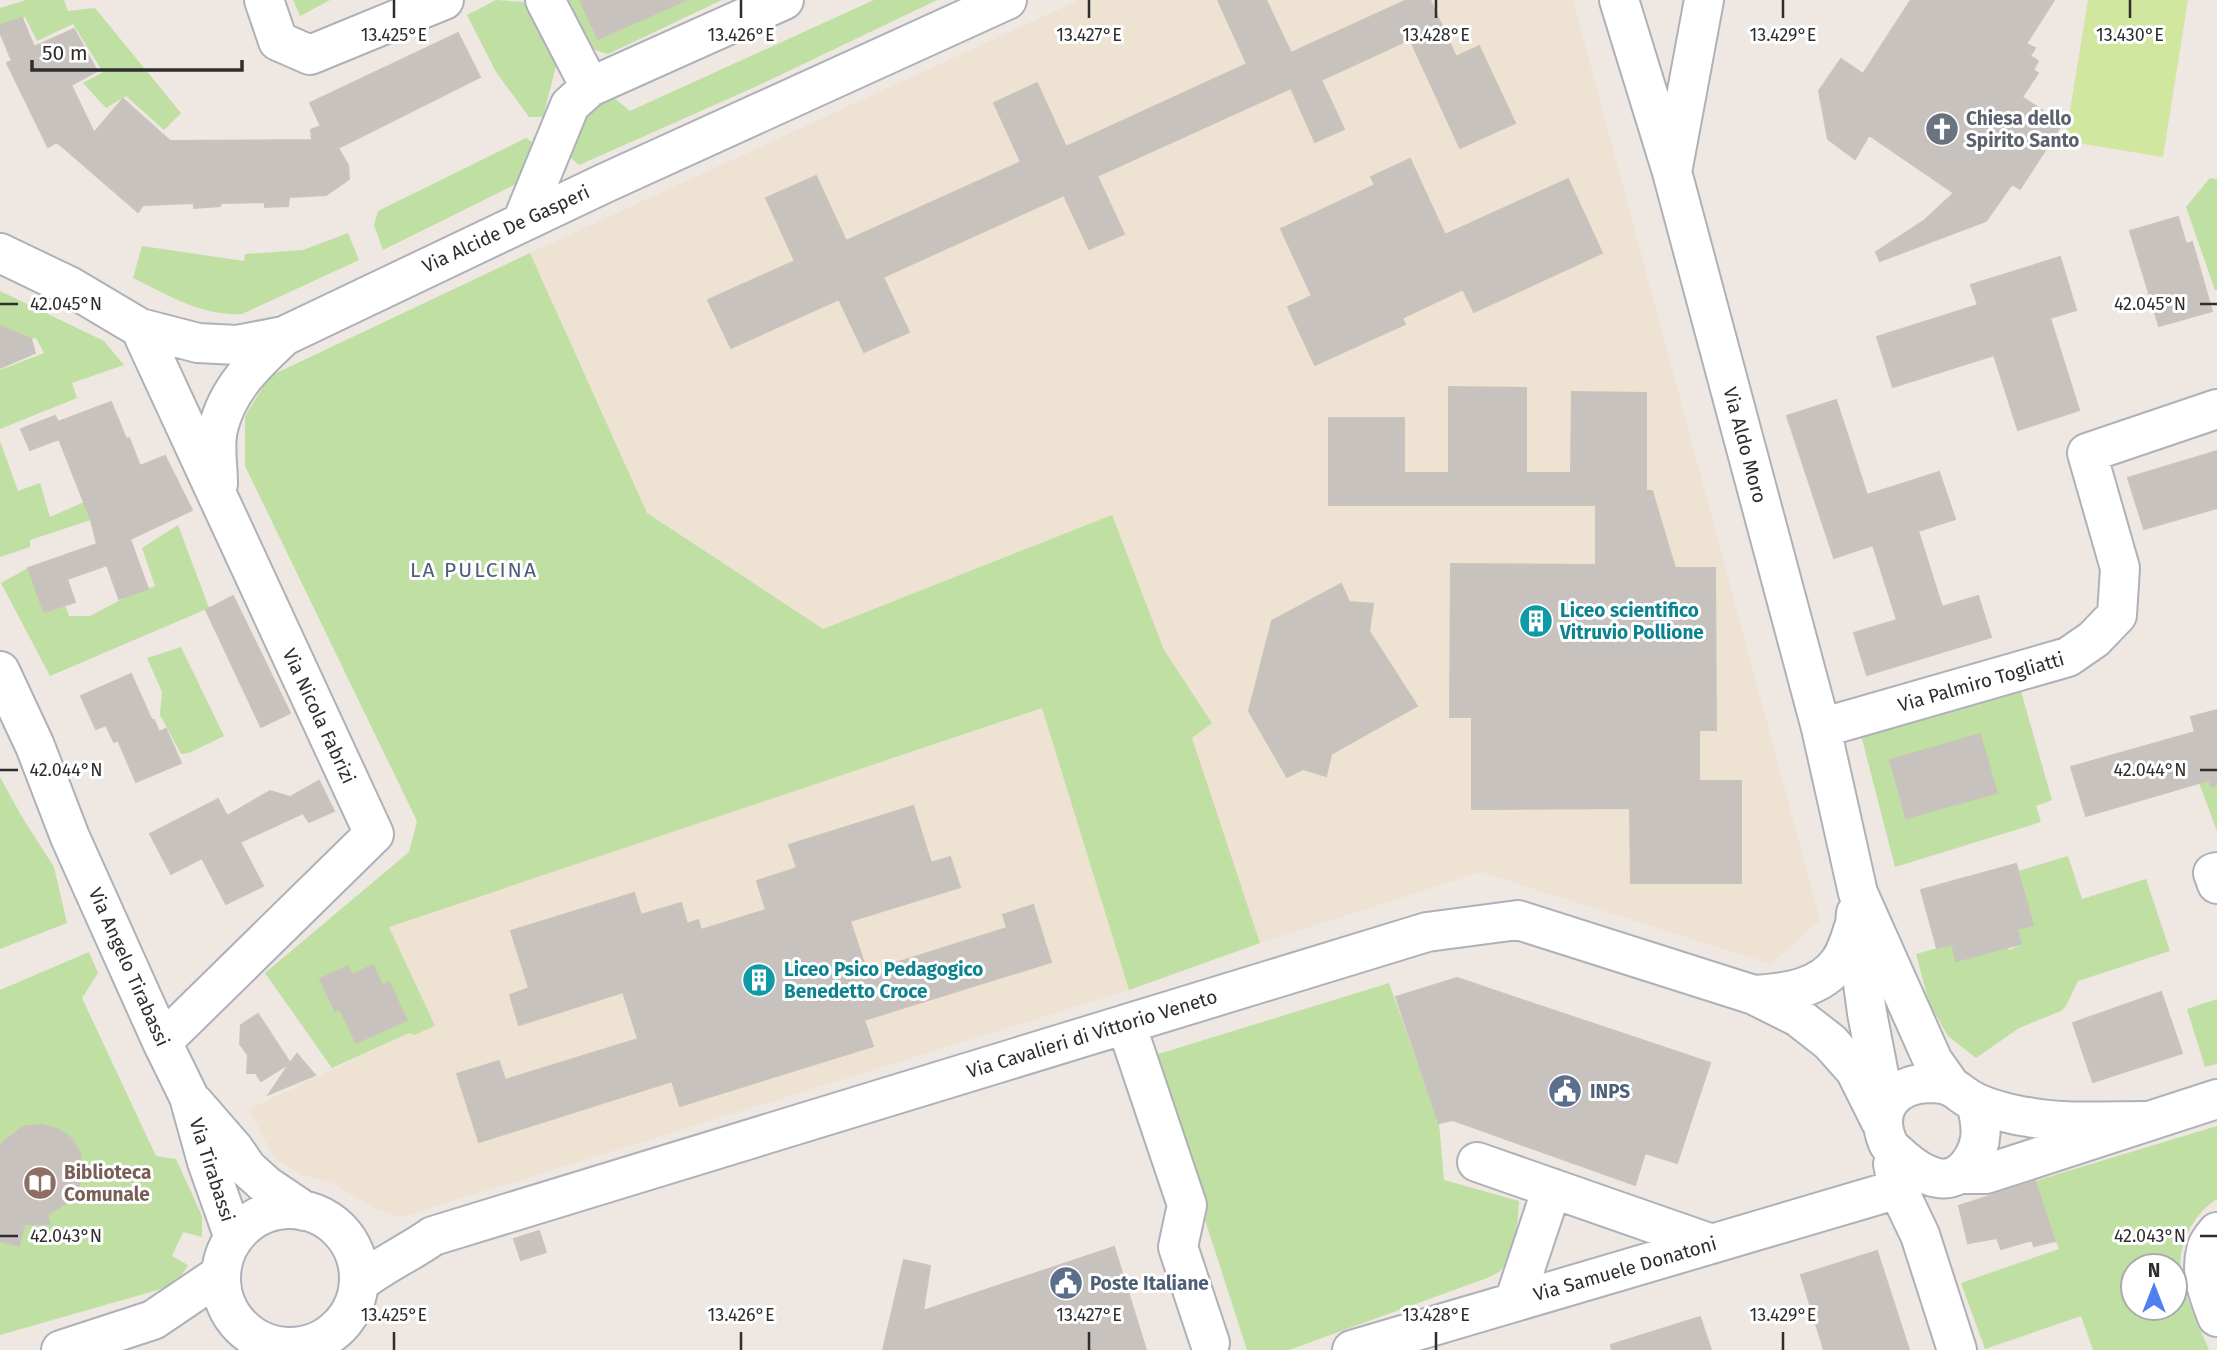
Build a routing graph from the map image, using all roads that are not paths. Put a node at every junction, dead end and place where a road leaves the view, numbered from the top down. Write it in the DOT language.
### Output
graph roads {
  1 [pos="264,0"];
  2 [pos="444,0"];
  3 [pos="545,0"];
  4 [pos="784,0"];
  5 [pos="1007,0"];
  6 [pos="1619,0"];
  7 [pos="1704,0"];
  8 [pos="590,87"];
  9 [pos="1672,172"];
  10 [pos="522,222"];
  11 [pos="0,253"];
  12 [pos="140,328"];
  13 [pos="284,335"];
  14 [pos="2217,409"];
  15 [pos="218,497"];
  16 [pos="0,671"];
  17 [pos="1821,728"];
  18 [pos="0,737"];
  19 [pos="71,837"];
  20 [pos="2217,872"];
  21 [pos="2217,884"];
  22 [pos="1857,909"];
  23 [pos="1769,994"];
  24 [pos="1126,1024"];
  25 [pos="1871,1031"];
  26 [pos="162,1042"];
  27 [pos="1953,1083"];
  28 [pos="189,1097"];
  29 [pos="2217,1099"];
  30 [pos="2145,1121"];
  31 [pos="1886,1122"];
  32 [pos="1476,1162"];
  33 [pos="1950,1177"];
  34 [pos="1552,1188"];
  35 [pos="1898,1189"];
  36 [pos="304,1211"];
  37 [pos="2217,1232"];
  38 [pos="343,1234"];
  39 [pos="1920,1235"];
  40 [pos="433,1236"];
  41 [pos="234,1238"];
  42 [pos="1712,1244"];
  43 [pos="221,1274"];
  44 [pos="357,1292"];
  45 [pos="1514,1302"];
  46 [pos="2217,1317"];
  47 [pos="153,1320"];
  48 [pos="242,1327"];
  49 [pos="1210,1343"];
  50 [pos="297,1348"];
  51 [pos="61,1350"];
  52 [pos="363,1350"];
  53 [pos="1352,1350"];
  54 [pos="1957,1350"];
  1 -- 2 [label="street"];
  3 -- 8 [label="street"];
  4 -- 8 [label="street"];
  5 -- 10 [label="street, Via Alcide De Gasperi"];
  6 -- 9 [label="street, Via Aldo Moro"];
  7 -- 9 [label="street"];
  8 -- 10 [label="street"];
  9 -- 17 [label="street, Via Aldo Moro"];
  10 -- 13 [label="street, Via Alcide De Gasperi"];
  11 -- 12 [label="street, Via Alcide De Gasperi"];
  12 -- 13 [label="street, Via Alcide De Gasperi"];
  12 -- 15 [label="street, Via Nicola Fabrizi"];
  13 -- 15 [label="street"];
  14 -- 17 [label="street, Via Palmiro Togliatti"];
  15 -- 26 [label="street, Via Nicola Fabrizi"];
  16 -- 19 [label="street, Via Angelo Tirabassi"];
  17 -- 22 [label="street, Via Aldo Moro"];
  18 -- 19 [label="street, Via Angelo Tirabassi"];
  19 -- 26 [label="street, Via Angelo Tirabassi"];
  20 -- 21 [label="street"];
  22 -- 23 [label="street"];
  22 -- 25 [label="street"];
  22 -- 27 [label="street"];
  23 -- 24 [label="street, Via Cavalieri di Vittorio Veneto"];
  23 -- 25 [label="street"];
  23 -- 31 [label="street"];
  24 -- 40 [label="street, Via Cavalieri di Vittorio Veneto"];
  24 -- 49 [label="street"];
  25 -- 27 [label="street"];
  25 -- 31 [label="street"];
  26 -- 28 [label="street, Via Angelo Tirabassi"];
  27 -- 30 [label="street"];
  27 -- 31 [label="street"];
  27 -- 33 [label="street"];
  28 -- 36 [label="street, Via Tirabassi"];
  28 -- 41 [label="street, Via Tirabassi"];
  29 -- 30 [label="street"];
  30 -- 33 [label="street"];
  31 -- 33 [label="street"];
  31 -- 35 [label="street"];
  32 -- 34 [label="street"];
  33 -- 39 [label="street"];
  34 -- 42 [label="street"];
  34 -- 45 [label="street"];
  35 -- 39 [label="street"];
  35 -- 42 [label="street, Via Samuele Donatoni"];
  36 -- 38 [label="street"];
  36 -- 41 [label="street"];
  37 -- 46 [label="street"];
  38 -- 40 [label="street, Via Cavalieri di Vittorio Veneto"];
  38 -- 44 [label="street"];
  39 -- 54 [label="street"];
  40 -- 44 [label="street, Via Cavalieri di Vittorio Veneto"];
  41 -- 43 [label="street"];
  42 -- 45 [label="street, Via Samuele Donatoni"];
  43 -- 47 [label="street"];
  43 -- 48 [label="street"];
  44 -- 50 [label="street"];
  44 -- 52 [label="street"];
  45 -- 53 [label="street, Via Samuele Donatoni"];
  47 -- 48 [label="street"];
  47 -- 51 [label="street"];
  48 -- 50 [label="street"];
}
